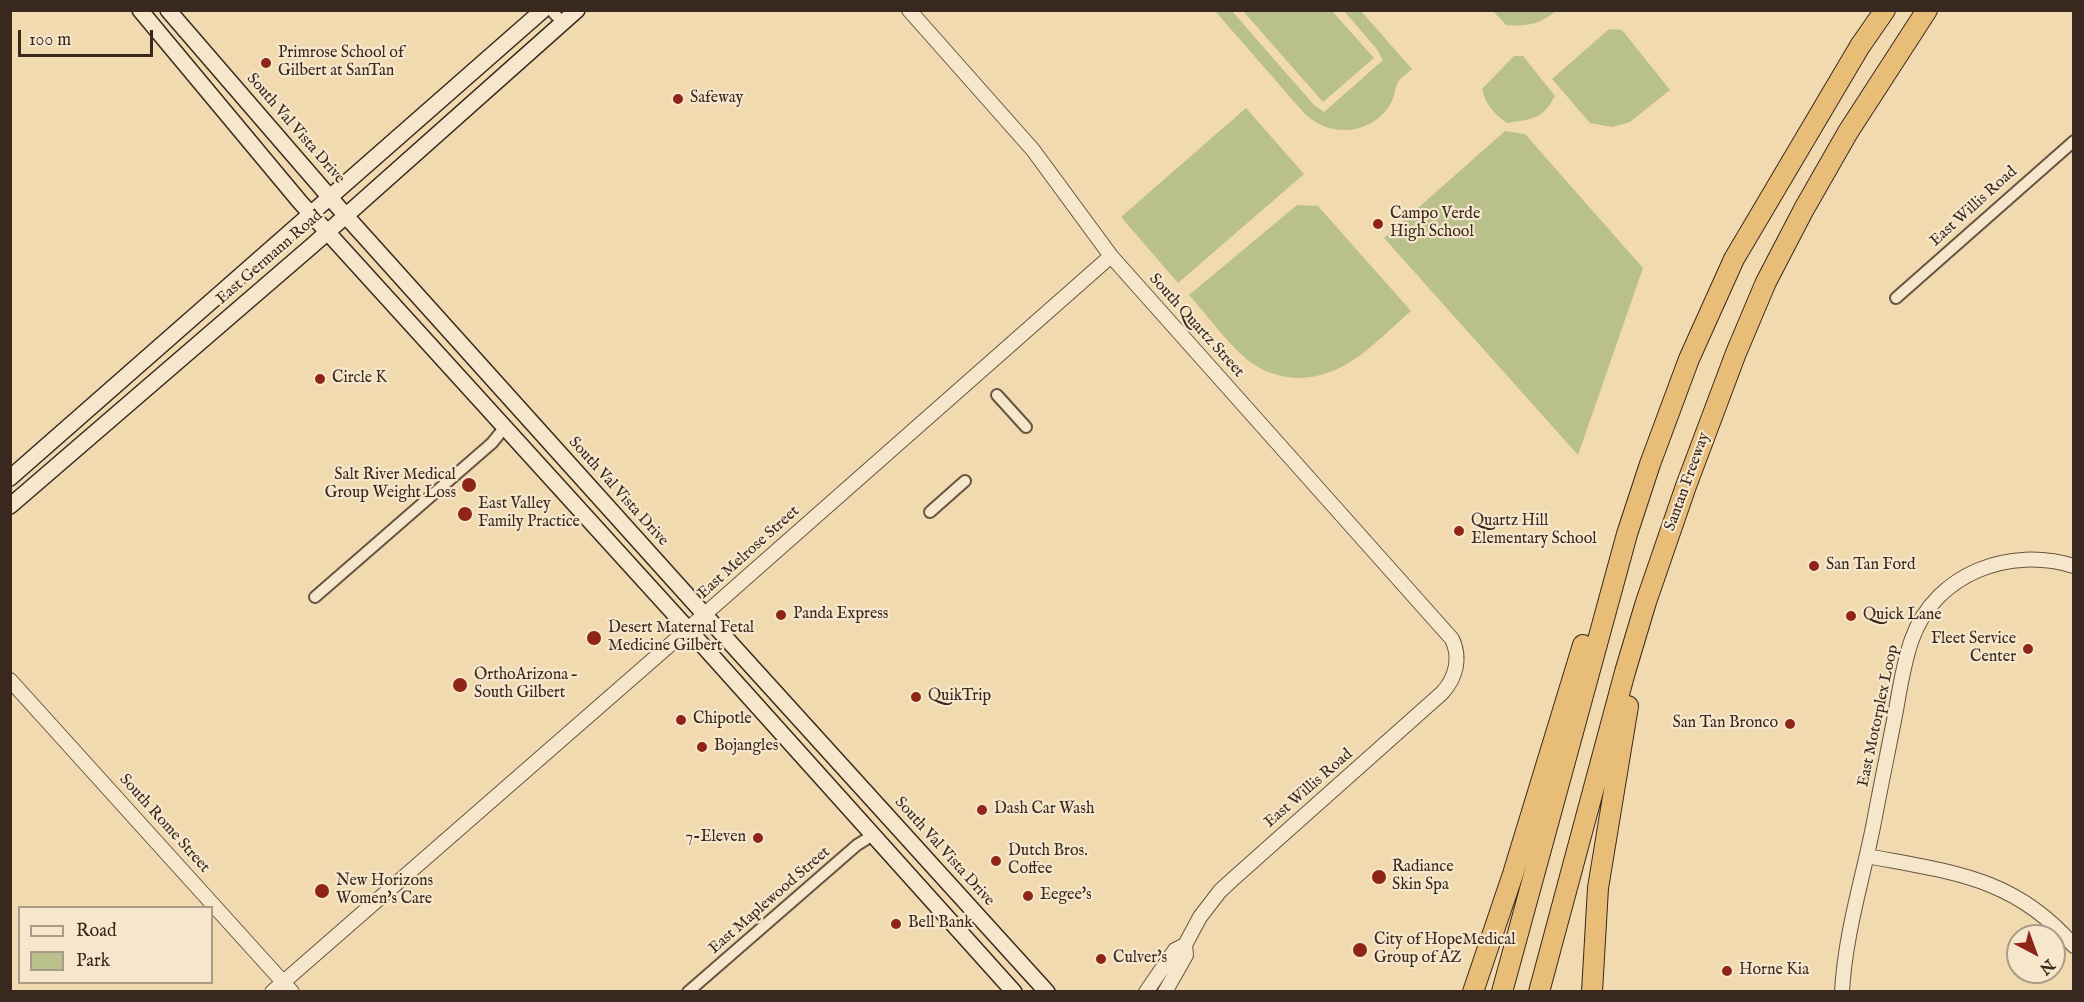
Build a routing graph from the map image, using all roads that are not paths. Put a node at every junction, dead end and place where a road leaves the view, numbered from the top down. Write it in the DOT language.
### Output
graph roads {
  1 [pos="140,10"];
  2 [pos="168,10"];
  3 [pos="543,10"];
  4 [pos="551,10"];
  5 [pos="577,10"];
  6 [pos="909,10"];
  7 [pos="1885,10"];
  8 [pos="1926,12"];
  9 [pos="563,23"];
  10 [pos="191,36"];
  11 [pos="174,52"];
  12 [pos="2073,141"];
  13 [pos="330,198"];
  14 [pos="311,214"];
  15 [pos="346,216"];
  16 [pos="327,232"];
  17 [pos="1112,256"];
  18 [pos="1896,298"];
  19 [pos="997,394"];
  20 [pos="522,412"];
  21 [pos="505,427"];
  22 [pos="1026,427"];
  23 [pos="10,478"];
  24 [pos="965,481"];
  25 [pos="10,506"];
  26 [pos="930,512"];
  27 [pos="1627,534"];
  28 [pos="2073,566"];
  29 [pos="315,597"];
  30 [pos="1646,602"];
  31 [pos="705,615"];
  32 [pos="688,629"];
  33 [pos="1457,661"];
  34 [pos="10,680"];
  35 [pos="891,819"];
  36 [pos="873,835"];
  37 [pos="1867,856"];
  38 [pos="1185,945"];
  39 [pos="2073,945"];
  40 [pos="288,987"];
  41 [pos="272,992"];
  42 [pos="688,992"];
  43 [pos="1014,992"];
  44 [pos="1047,992"];
  45 [pos="1146,992"];
  46 [pos="1165,992"];
  47 [pos="1473,992"];
  48 [pos="1502,992"];
  49 [pos="1539,992"];
  50 [pos="1592,992"];
  51 [pos="1842,992"];
  1 -- 11 [label="main road"];
  2 -- 10 [label="main road, South Val Vista Drive"];
  3 -- 13 [label="main road, East Germann Road"];
  4 -- 9 [label="street"];
  5 -- 9 [label="main road, East Germann Road"];
  6 -- 17 [label="street, South Quartz Street"];
  7 -- 27 [label="highway"];
  8 -- 30 [label="highway, Santan Freeway"];
  9 -- 15 [label="main road, East Germann Road"];
  10 -- 11 [label="main road"];
  10 -- 13 [label="main road, South Val Vista Drive"];
  11 -- 14 [label="main road"];
  12 -- 18 [label="street, East Willis Road"];
  13 -- 14 [label="main road, East Germann Road"];
  13 -- 15 [label="main road, South Val Vista Drive"];
  14 -- 16 [label="main road"];
  14 -- 23 [label="main road, East Germann Road"];
  15 -- 16 [label="main road, East Germann Road"];
  15 -- 20 [label="main road, South Val Vista Drive"];
  16 -- 21 [label="main road"];
  16 -- 25 [label="main road, East Germann Road"];
  17 -- 31 [label="street, East Melrose Street"];
  17 -- 33 [label="street, South Quartz Street"];
  19 -- 22 [label="street"];
  20 -- 21 [label="main road"];
  20 -- 31 [label="main road, South Val Vista Drive"];
  21 -- 29 [label="street"];
  21 -- 32 [label="main road"];
  24 -- 26 [label="street"];
  27 -- 47 [label="highway"];
  27 -- 48 [label="highway"];
  28 -- 37 [label="street, East Motorplex Loop"];
  30 -- 49 [label="highway, Santan Freeway"];
  30 -- 50 [label="highway"];
  31 -- 32 [label="street, East Melrose Street"];
  31 -- 35 [label="main road, South Val Vista Drive"];
  32 -- 36 [label="main road"];
  32 -- 40 [label="street, East Melrose Street"];
  33 -- 38 [label="street, East Willis Road"];
  34 -- 40 [label="street, South Rome Street"];
  35 -- 36 [label="main road"];
  35 -- 44 [label="main road, South Val Vista Drive"];
  36 -- 42 [label="street, East Maplewood Street"];
  36 -- 43 [label="main road"];
  37 -- 39 [label="street"];
  37 -- 51 [label="street, East Motorplex Loop"];
  38 -- 45 [label="street, East Willis Road"];
  38 -- 46 [label="street, East Willis Road"];
  40 -- 41 [label="street, East Melrose Street"];
}
